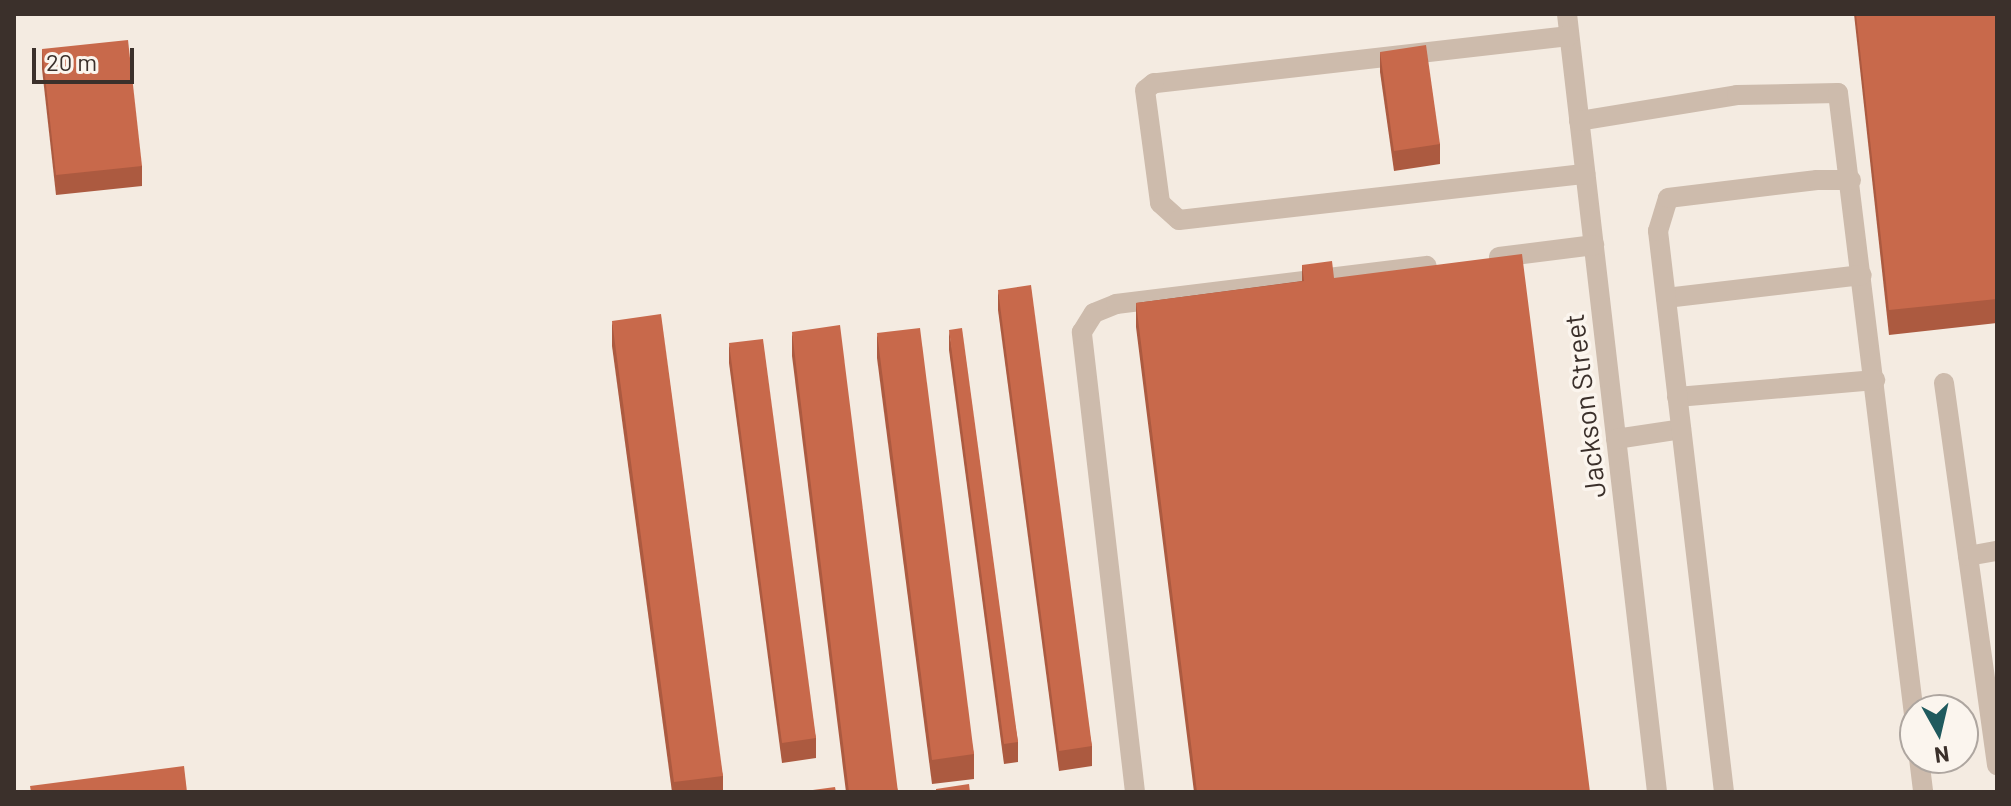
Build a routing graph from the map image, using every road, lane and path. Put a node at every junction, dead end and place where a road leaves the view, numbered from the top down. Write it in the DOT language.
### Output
graph roads {
  1 [pos="1567,14"];
  2 [pos="1569,36"];
  3 [pos="1579,121"];
  4 [pos="1585,174"];
  5 [pos="1851,180"];
  6 [pos="1594,245"];
  7 [pos="1486,259"];
  8 [pos="1455,262"];
  9 [pos="1862,275"];
  10 [pos="1666,298"];
  11 [pos="1875,380"];
  12 [pos="1944,383"];
  13 [pos="1677,397"];
  14 [pos="1681,429"];
  15 [pos="1616,439"];
  16 [pos="1997,551"];
  17 [pos="1968,556"];
  18 [pos="1912,694"];
  19 [pos="1996,753"];
  20 [pos="1135,792"];
  21 [pos="1657,792"];
  22 [pos="1724,792"];
  1 -- 2 [label="street, Jackson Street"];
  2 -- 3 [label="street, Jackson Street"];
  2 -- 4 [label="street"];
  3 -- 4 [label="street, Jackson Street"];
  3 -- 5 [label="street"];
  4 -- 6 [label="street, Jackson Street"];
  5 -- 9 [label="street"];
  5 -- 10 [label="street"];
  6 -- 7 [label="street"];
  6 -- 15 [label="street, Jackson Street"];
  8 -- 20 [label="street"];
  9 -- 10 [label="street"];
  9 -- 11 [label="street"];
  10 -- 13 [label="street"];
  11 -- 13 [label="street"];
  11 -- 18 [label="street"];
  12 -- 17 [label="street"];
  13 -- 14 [label="street"];
  14 -- 15 [label="street"];
  14 -- 22 [label="street"];
  15 -- 21 [label="street, Jackson Street"];
  16 -- 17 [label="street"];
  17 -- 19 [label="street"];
}
